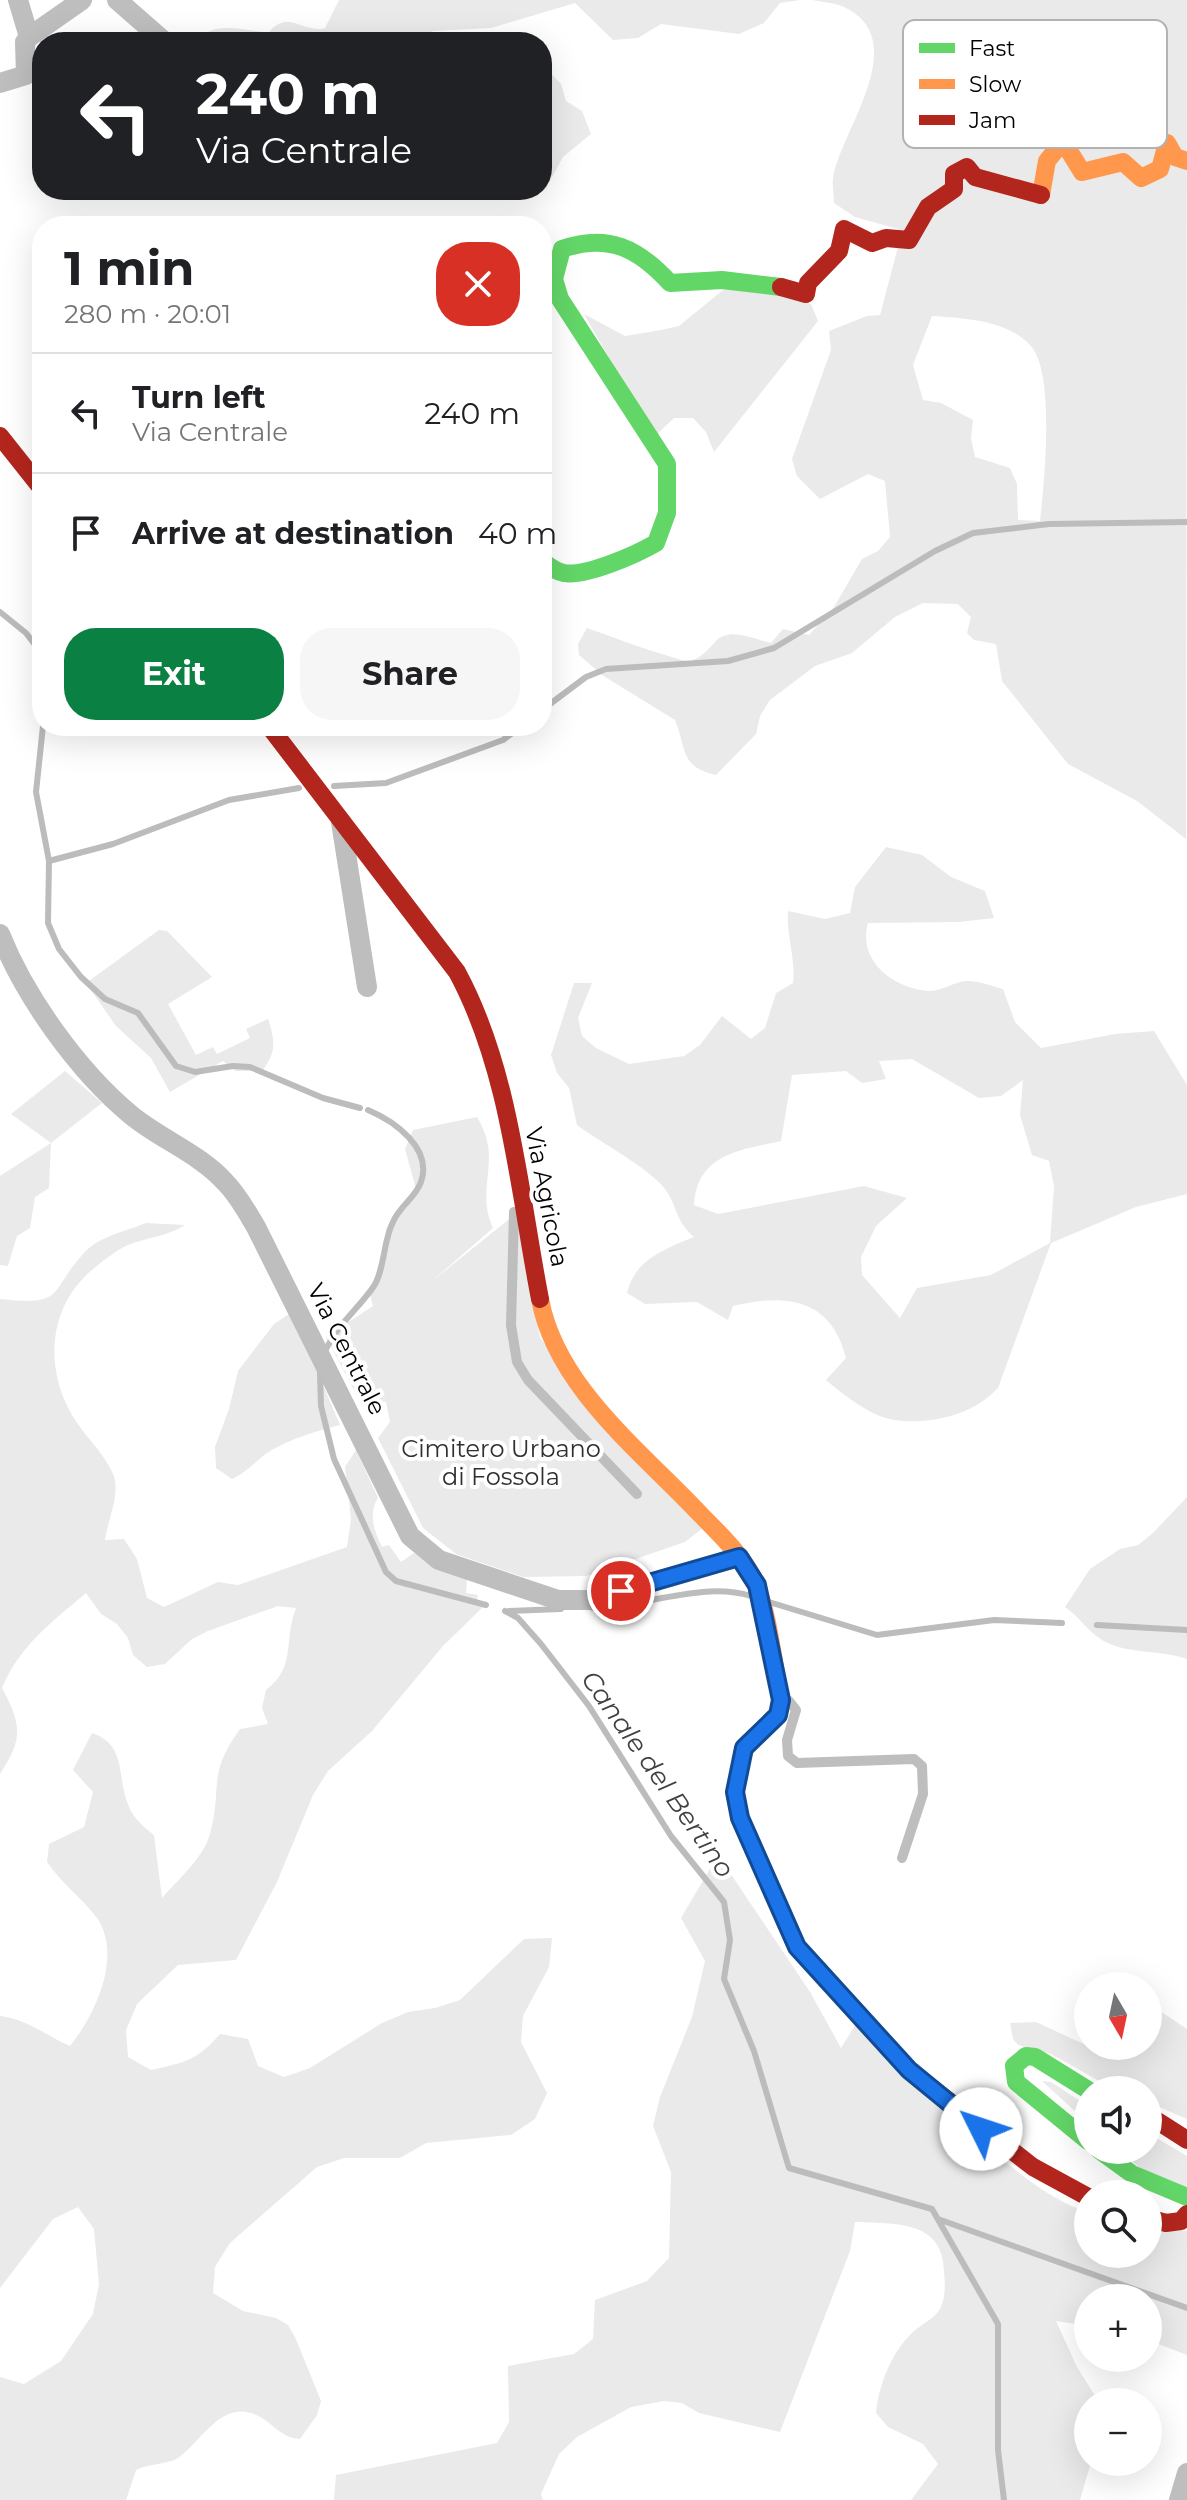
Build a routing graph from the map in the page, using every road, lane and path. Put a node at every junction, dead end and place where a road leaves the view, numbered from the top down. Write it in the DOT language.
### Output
graph roads {
  1 [pos="18,0"];
  2 [pos="82,0"];
  3 [pos="117,0"];
  4 [pos="36,32"];
  5 [pos="154,32"];
  6 [pos="32,35"];
  7 [pos="29,37"];
  8 [pos="0,83"];
  9 [pos="1167,143"];
  10 [pos="1057,148"];
  11 [pos="1067,148"];
  12 [pos="1166,148"];
  13 [pos="1187,161"];
  14 [pos="2,444"];
  15 [pos="32,478"];
  16 [pos="552,568"];
  17 [pos="276,736"];
  18 [pos="341,822"];
  19 [pos="0,934"];
  20 [pos="367,987"];
  21 [pos="517,1187"];
  22 [pos="637,1494"];
  23 [pos="739,1557"];
  24 [pos="781,1700"];
  25 [pos="902,1858"];
  26 [pos="1074,2080"];
  27 [pos="1162,2124"];
  28 [pos="1074,2130"];
  29 [pos="1187,2140"];
  30 [pos="1118,2164"];
  31 [pos="1074,2189"];
  32 [pos="1187,2197"];
  33 [pos="1185,2220"];
  34 [pos="1162,2222"];
  35 [pos="1187,2473"];
  36 [pos="1179,2500"];
  1 -- 7 [label="street"];
  2 -- 4 [label="street"];
  3 -- 5 [label="street"];
  6 -- 7 [label="street"];
  7 -- 8 [label="street"];
  9 -- 13 [label="street"];
  10 -- 16 [label="street"];
  11 -- 12 [label="street"];
  14 -- 15 [label="street"];
  17 -- 18 [label="street, Via Agricola"];
  18 -- 20 [label="street, Via Agricola"];
  18 -- 21 [label="street, Via Agricola"];
  19 -- 23 [label="street, Via Centrale"];
  21 -- 22 [label="lane"];
  21 -- 23 [label="street, Via Agricola"];
  23 -- 24 [label="street, Via Agricola"];
  24 -- 25 [label="lane"];
  24 -- 31 [label="street"];
  26 -- 28 [label="street"];
  27 -- 29 [label="street"];
  30 -- 32 [label="street"];
  33 -- 34 [label="street"];
  35 -- 36 [label="street"];
}
